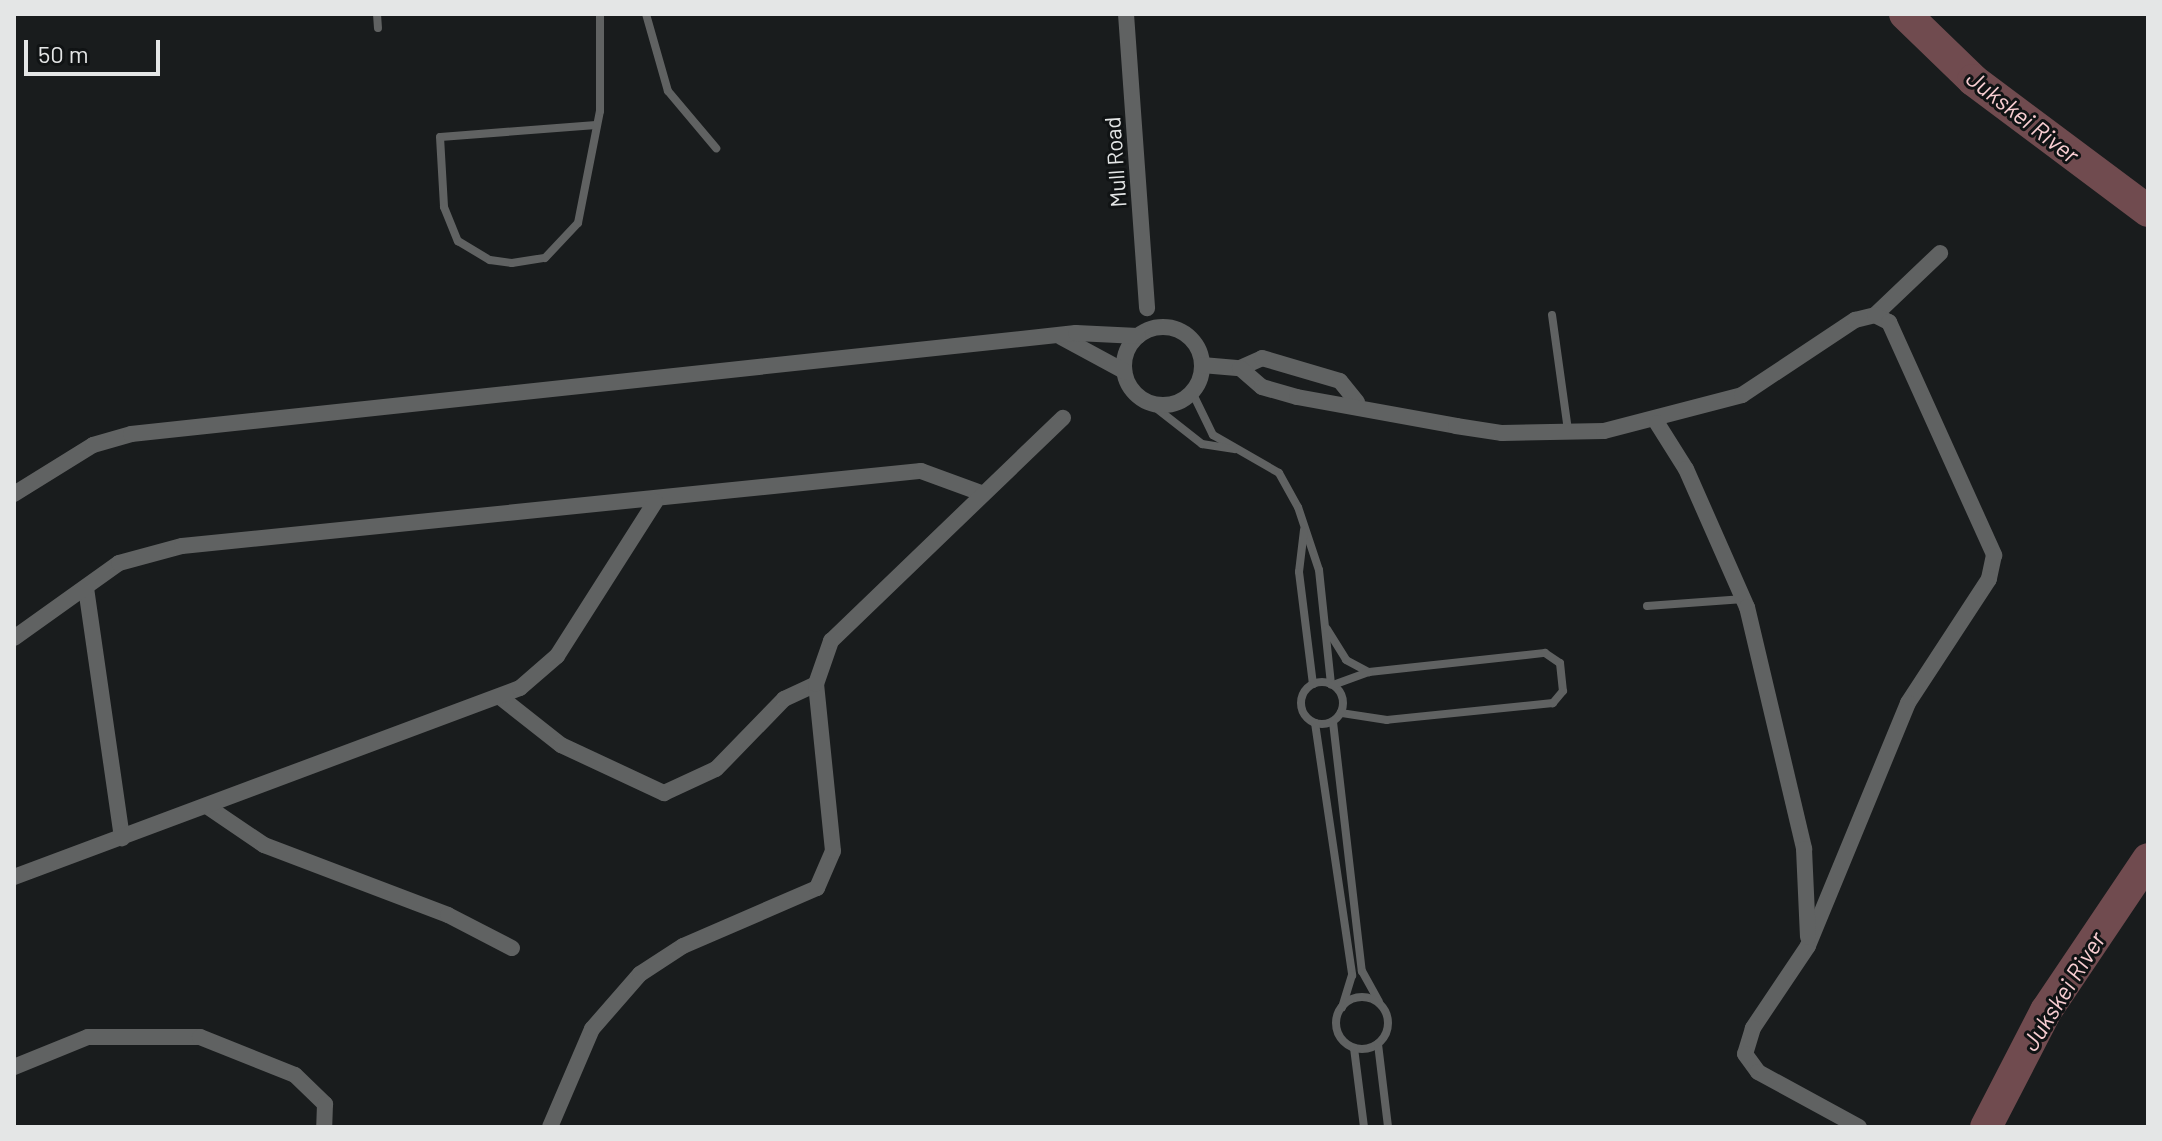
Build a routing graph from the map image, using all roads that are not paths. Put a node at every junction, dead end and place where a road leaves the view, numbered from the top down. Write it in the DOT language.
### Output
graph roads {
  1 [pos="377,14"];
  2 [pos="600,14"];
  3 [pos="646,14"];
  4 [pos="1126,14"];
  5 [pos="378,28"];
  6 [pos="596,125"];
  7 [pos="716,148"];
  8 [pos="1940,253"];
  9 [pos="1147,308"];
  10 [pos="1552,315"];
  11 [pos="1875,315"];
  12 [pos="1138,336"];
  13 [pos="1061,337"];
  14 [pos="1202,365"];
  15 [pos="1240,368"];
  16 [pos="1124,371"];
  17 [pos="1192,392"];
  18 [pos="1357,402"];
  19 [pos="1151,404"];
  20 [pos="1063,418"];
  21 [pos="1657,423"];
  22 [pos="1568,431"];
  23 [pos="1235,449"];
  24 [pos="981,493"];
  25 [pos="14,494"];
  26 [pos="655,502"];
  27 [pos="1304,530"];
  28 [pos="86,588"];
  29 [pos="1745,599"];
  30 [pos="1647,606"];
  31 [pos="1327,629"];
  32 [pos="14,638"];
  33 [pos="1369,672"];
  34 [pos="816,684"];
  35 [pos="1313,684"];
  36 [pos="1332,684"];
  37 [pos="500,697"];
  38 [pos="1341,713"];
  39 [pos="1333,722"];
  40 [pos="1315,723"];
  41 [pos="208,807"];
  42 [pos="122,838"];
  43 [pos="14,877"];
  44 [pos="1808,946"];
  45 [pos="512,948"];
  46 [pos="1379,1002"];
  47 [pos="1342,1007"];
  48 [pos="1378,1044"];
  49 [pos="1354,1048"];
  50 [pos="14,1067"];
  51 [pos="324,1127"];
  52 [pos="550,1127"];
  53 [pos="1364,1127"];
  54 [pos="1388,1127"];
  55 [pos="1859,1127"];
  1 -- 5 [label="lane"];
  2 -- 6 [label="lane"];
  3 -- 7 [label="lane"];
  4 -- 9 [label="street, Mull Road"];
  6 -- 6 [label="lane"];
  8 -- 11 [label="street"];
  10 -- 22 [label="lane"];
  11 -- 21 [label="street"];
  11 -- 44 [label="street"];
  12 -- 13 [label="street"];
  12 -- 14 [label="street"];
  12 -- 16 [label="street"];
  13 -- 16 [label="street"];
  13 -- 25 [label="street"];
  14 -- 15 [label="street"];
  14 -- 17 [label="street"];
  15 -- 18 [label="street"];
  15 -- 18 [label="street"];
  16 -- 19 [label="street"];
  17 -- 19 [label="street"];
  17 -- 23 [label="lane"];
  18 -- 22 [label="street"];
  19 -- 23 [label="lane"];
  20 -- 24 [label="street"];
  21 -- 22 [label="street"];
  21 -- 29 [label="street"];
  23 -- 27 [label="lane"];
  24 -- 26 [label="street"];
  24 -- 34 [label="street"];
  26 -- 28 [label="street"];
  26 -- 37 [label="street"];
  27 -- 31 [label="lane"];
  27 -- 35 [label="lane"];
  28 -- 32 [label="street"];
  28 -- 42 [label="street"];
  29 -- 30 [label="lane"];
  29 -- 44 [label="street"];
  31 -- 33 [label="lane"];
  31 -- 36 [label="lane"];
  33 -- 36 [label="lane"];
  33 -- 38 [label="lane"];
  34 -- 37 [label="street"];
  34 -- 52 [label="street"];
  35 -- 36 [label="lane"];
  35 -- 40 [label="lane"];
  36 -- 38 [label="lane"];
  37 -- 41 [label="street"];
  38 -- 39 [label="lane"];
  39 -- 40 [label="lane"];
  39 -- 46 [label="lane"];
  40 -- 47 [label="lane"];
  41 -- 42 [label="street"];
  41 -- 45 [label="street"];
  42 -- 43 [label="street"];
  44 -- 55 [label="street"];
  46 -- 47 [label="lane"];
  46 -- 48 [label="lane"];
  47 -- 49 [label="lane"];
  48 -- 49 [label="lane"];
  48 -- 54 [label="lane"];
  49 -- 53 [label="lane"];
  50 -- 51 [label="street"];
}
